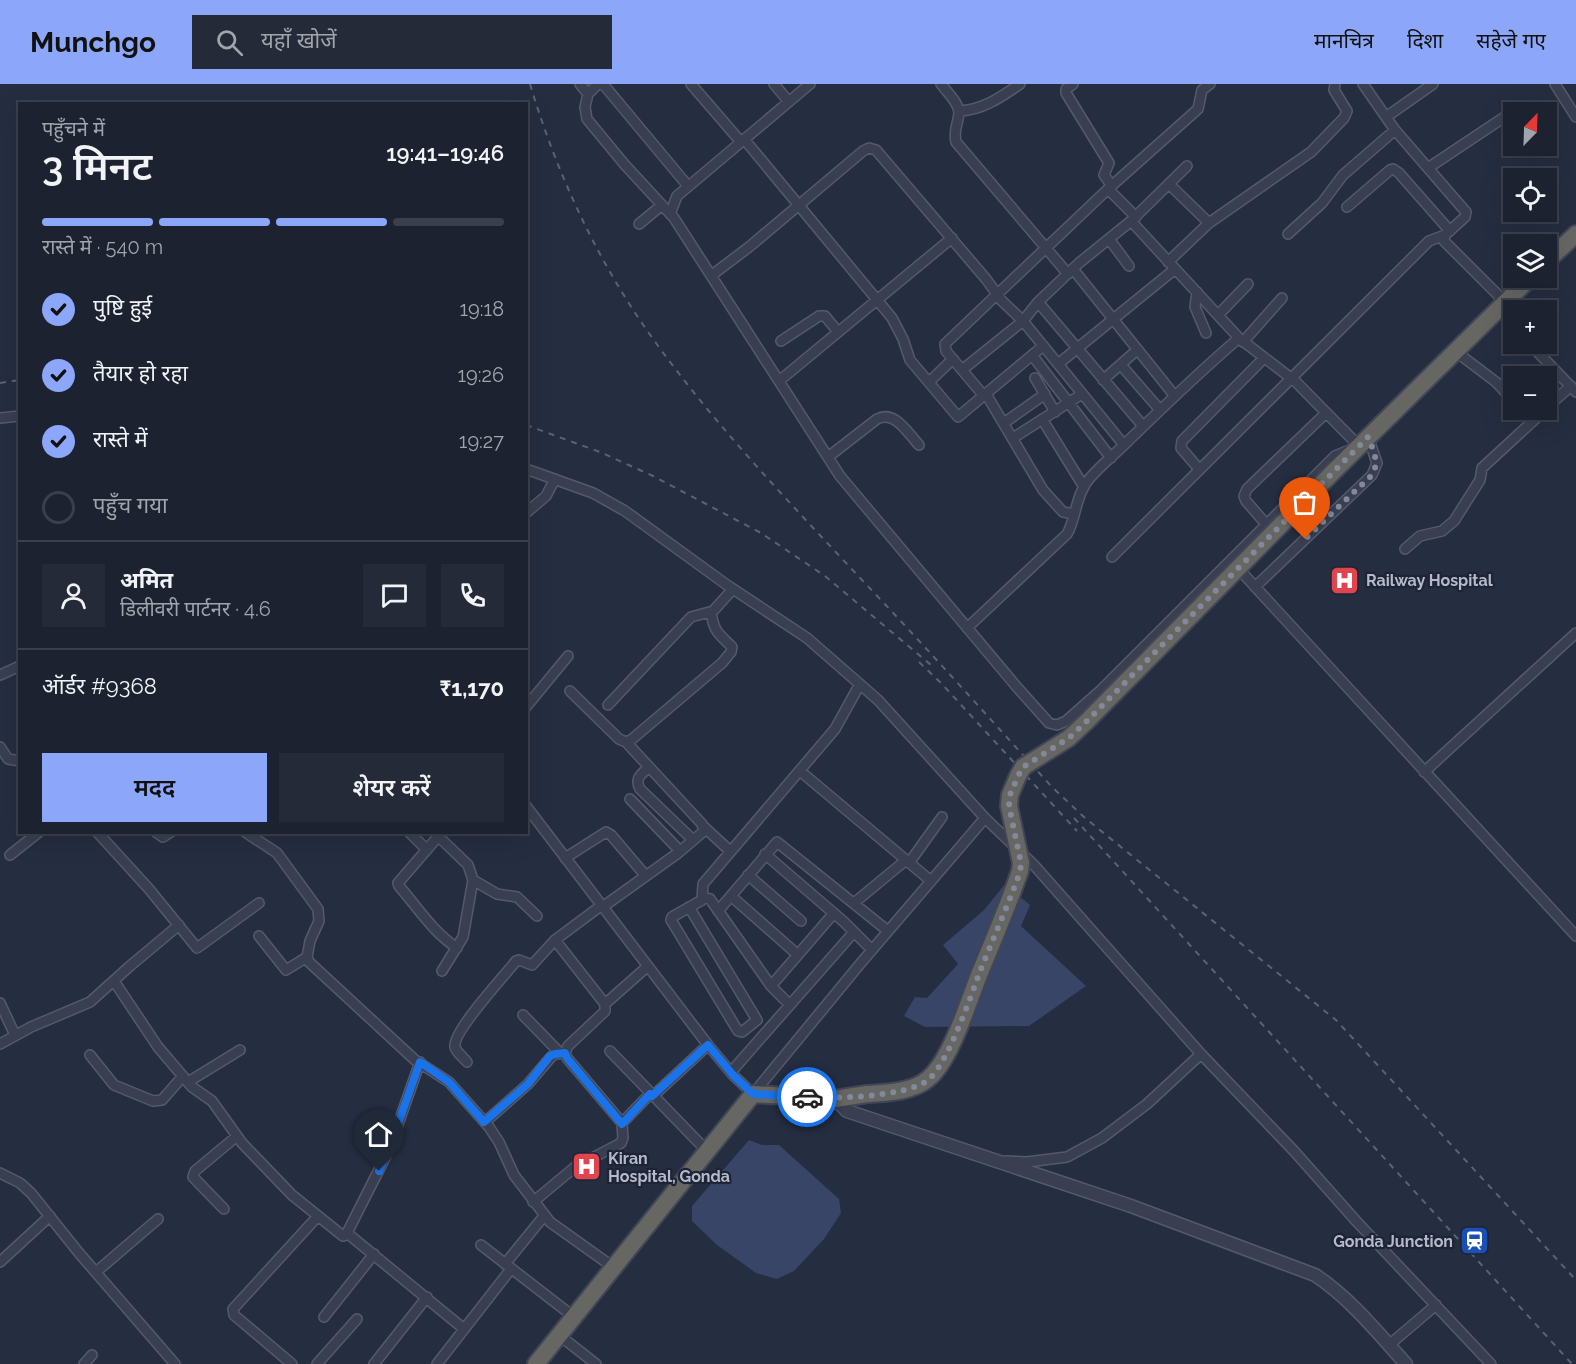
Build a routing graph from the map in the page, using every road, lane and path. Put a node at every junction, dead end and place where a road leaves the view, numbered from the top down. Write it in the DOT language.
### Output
graph roads {
  1 [pos="580,84"];
  2 [pos="598,84"];
  3 [pos="603,84"];
  4 [pos="691,84"];
  5 [pos="774,84"];
  6 [pos="810,84"];
  7 [pos="941,84"];
  8 [pos="1020,84"];
  9 [pos="1072,84"];
  10 [pos="1209,84"];
  11 [pos="1335,84"];
  12 [pos="1433,84"];
  13 [pos="1555,84"];
  14 [pos="1368,86"];
  15 [pos="588,94"];
  16 [pos="789,102"];
  17 [pos="959,111"];
  18 [pos="1386,117"];
  19 [pos="1576,117"];
  20 [pos="1503,119"];
  21 [pos="1395,130"];
  22 [pos="742,141"];
  23 [pos="1187,166"];
  24 [pos="1428,168"];
  25 [pos="1169,184"];
  26 [pos="688,186"];
  27 [pos="1110,188"];
  28 [pos="799,204"];
  29 [pos="662,205"];
  30 [pos="1347,207"];
  31 [pos="670,214"];
  32 [pos="1133,219"];
  33 [pos="1209,223"];
  34 [pos="639,224"];
  35 [pos="1447,233"];
  36 [pos="1288,234"];
  37 [pos="1576,234"];
  38 [pos="952,238"];
  39 [pos="1109,239"];
  40 [pos="1046,248"];
  41 [pos="1557,251"];
  42 [pos="1172,265"];
  43 [pos="1129,266"];
  44 [pos="1070,271"];
  45 [pos="712,275"];
  46 [pos="1248,284"];
  47 [pos="1519,288"];
  48 [pos="1197,292"];
  49 [pos="997,294"];
  50 [pos="1282,298"];
  51 [pos="877,300"];
  52 [pos="1038,302"];
  53 [pos="1501,305"];
  54 [pos="1503,308"];
  55 [pos="1218,315"];
  56 [pos="1112,318"];
  57 [pos="1023,321"];
  58 [pos="838,332"];
  59 [pos="1206,333"];
  60 [pos="1241,340"];
  61 [pos="781,341"];
  62 [pos="1043,346"];
  63 [pos="1076,348"];
  64 [pos="1137,350"];
  65 [pos="1455,351"];
  66 [pos="1540,354"];
  67 [pos="1032,355"];
  68 [pos="1264,358"];
  69 [pos="953,359"];
  70 [pos="1058,363"];
  71 [pos="1121,365"];
  72 [pos="962,370"];
  73 [pos="1035,378"];
  74 [pos="1292,379"];
  75 [pos="1103,380"];
  76 [pos="779,381"];
  77 [pos="929,382"];
  78 [pos="1503,389"];
  79 [pos="1573,389"];
  80 [pos="1083,393"];
  81 [pos="1045,394"];
  82 [pos="985,395"];
  83 [pos="1174,395"];
  84 [pos="1557,401"];
  85 [pos="1068,403"];
  86 [pos="1160,410"];
  87 [pos="1055,412"];
  88 [pos="1326,413"];
  89 [pos="18,416"];
  90 [pos="0,418"];
  91 [pos="1042,419"];
  92 [pos="1532,422"];
  93 [pos="1004,423"];
  94 [pos="1143,426"];
  95 [pos="1013,438"];
  96 [pos="1363,441"];
  97 [pos="919,445"];
  98 [pos="1124,445"];
  99 [pos="828,457"];
  100 [pos="1111,458"];
  101 [pos="1199,469"];
  102 [pos="528,470"];
  103 [pos="555,479"];
  104 [pos="1084,487"];
  105 [pos="528,511"];
  106 [pos="1074,514"];
  107 [pos="1266,524"];
  108 [pos="1405,549"];
  109 [pos="1112,557"];
  110 [pos="1230,560"];
  111 [pos="1255,587"];
  112 [pos="733,589"];
  113 [pos="711,612"];
  114 [pos="967,628"];
  115 [pos="1576,633"];
  116 [pos="568,656"];
  117 [pos="18,667"];
  118 [pos="0,675"];
  119 [pos="860,684"];
  120 [pos="570,691"];
  121 [pos="528,705"];
  122 [pos="608,705"];
  123 [pos="626,742"];
  124 [pos="0,747"];
  125 [pos="18,760"];
  126 [pos="649,767"];
  127 [pos="800,771"];
  128 [pos="1424,772"];
  129 [pos="630,799"];
  130 [pos="528,808"];
  131 [pos="942,817"];
  132 [pos="985,818"];
  133 [pos="703,826"];
  134 [pos="36,834"];
  135 [pos="99,834"];
  136 [pos="248,834"];
  137 [pos="411,834"];
  138 [pos="440,835"];
  139 [pos="693,840"];
  140 [pos="427,850"];
  141 [pos="680,851"];
  142 [pos="730,851"];
  143 [pos="765,854"];
  144 [pos="10,855"];
  145 [pos="565,858"];
  146 [pos="907,862"];
  147 [pos="645,875"];
  148 [pos="748,875"];
  149 [pos="473,880"];
  150 [pos="931,881"];
  151 [pos="731,896"];
  152 [pos="702,900"];
  153 [pos="259,903"];
  154 [pos="854,903"];
  155 [pos="603,905"];
  156 [pos="689,907"];
  157 [pos="718,911"];
  158 [pos="834,913"];
  159 [pos="537,916"];
  160 [pos="801,921"];
  161 [pos="179,925"];
  162 [pos="888,931"];
  163 [pos="854,932"];
  164 [pos="259,936"];
  165 [pos="1576,936"];
  166 [pos="555,940"];
  167 [pos="457,948"];
  168 [pos="872,950"];
  169 [pos="798,955"];
  170 [pos="307,957"];
  171 [pos="648,966"];
  172 [pos="442,971"];
  173 [pos="114,981"];
  174 [pos="771,986"];
  175 [pos="0,1003"];
  176 [pos="605,1004"];
  177 [pos="790,1005"];
  178 [pos="523,1016"];
  179 [pos="15,1035"];
  180 [pos="0,1044"];
  181 [pos="708,1045"];
  182 [pos="240,1050"];
  183 [pos="610,1051"];
  184 [pos="563,1053"];
  185 [pos="1201,1054"];
  186 [pos="90,1055"];
  187 [pos="420,1062"];
  188 [pos="467,1062"];
  189 [pos="730,1072"];
  190 [pos="185,1079"];
  191 [pos="753,1094"];
  192 [pos="651,1095"];
  193 [pos="835,1099"];
  194 [pos="484,1122"];
  195 [pos="622,1124"];
  196 [pos="237,1136"];
  197 [pos="707,1151"];
  198 [pos="994,1160"];
  199 [pos="0,1173"];
  200 [pos="533,1202"];
  201 [pos="224,1209"];
  202 [pos="50,1216"];
  203 [pos="318,1216"];
  204 [pos="544,1216"];
  205 [pos="158,1219"];
  206 [pos="347,1233"];
  207 [pos="481,1245"];
  208 [pos="374,1254"];
  209 [pos="0,1262"];
  210 [pos="508,1267"];
  211 [pos="613,1267"];
  212 [pos="96,1272"];
  213 [pos="427,1297"];
  214 [pos="1436,1305"];
  215 [pos="324,1317"];
  216 [pos="574,1317"];
  217 [pos="357,1319"];
  218 [pos="464,1329"];
  219 [pos="559,1335"];
  220 [pos="1389,1345"];
  221 [pos="92,1355"];
  222 [pos="591,1362"];
  223 [pos="84,1364"];
  224 [pos="175,1364"];
  225 [pos="292,1364"];
  226 [pos="317,1364"];
  227 [pos="374,1364"];
  228 [pos="437,1364"];
  229 [pos="536,1364"];
  230 [pos="1406,1364"];
  231 [pos="1491,1364"];
  1 -- 15 [label="street"];
  2 -- 15 [label="street"];
  3 -- 26 [label="street"];
  4 -- 22 [label="street"];
  5 -- 16 [label="street"];
  6 -- 16 [label="street"];
  7 -- 17 [label="street"];
  8 -- 17 [label="street"];
  9 -- 27 [label="street"];
  10 -- 27 [label="street"];
  11 -- 33 [label="street"];
  12 -- 18 [label="street"];
  13 -- 19 [label="street"];
  14 -- 18 [label="street"];
  15 -- 29 [label="street"];
  16 -- 22 [label="street"];
  17 -- 40 [label="street"];
  18 -- 21 [label="street"];
  20 -- 24 [label="street"];
  21 -- 24 [label="street"];
  21 -- 36 [label="street"];
  22 -- 26 [label="street"];
  22 -- 28 [label="street"];
  23 -- 25 [label="street"];
  24 -- 35 [label="street"];
  25 -- 32 [label="street"];
  25 -- 33 [label="street"];
  26 -- 31 [label="street"];
  27 -- 32 [label="street"];
  27 -- 40 [label="street"];
  28 -- 38 [label="street"];
  28 -- 45 [label="street"];
  28 -- 51 [label="street"];
  29 -- 31 [label="street"];
  29 -- 34 [label="street"];
  30 -- 35 [label="street"];
  31 -- 45 [label="street"];
  32 -- 39 [label="street"];
  32 -- 42 [label="street"];
  33 -- 42 [label="street"];
  35 -- 53 [label="street"];
  35 -- 74 [label="street"];
  37 -- 41 [label="highway"];
  38 -- 49 [label="street"];
  38 -- 51 [label="street"];
  39 -- 43 [label="street"];
  39 -- 44 [label="street"];
  40 -- 44 [label="street"];
  40 -- 49 [label="street"];
  42 -- 48 [label="street"];
  42 -- 56 [label="street"];
  44 -- 52 [label="street"];
  44 -- 56 [label="street"];
  45 -- 76 [label="street"];
  46 -- 55 [label="street"];
  47 -- 53 [label="highway"];
  48 -- 55 [label="street"];
  48 -- 59 [label="street"];
  49 -- 57 [label="street"];
  49 -- 69 [label="street"];
  50 -- 60 [label="street"];
  51 -- 58 [label="street"];
  51 -- 77 [label="street"];
  52 -- 57 [label="street"];
  52 -- 63 [label="street"];
  53 -- 54 [label="street"];
  53 -- 65 [label="highway"];
  55 -- 60 [label="street"];
  56 -- 63 [label="street"];
  56 -- 64 [label="street"];
  57 -- 62 [label="street"];
  57 -- 72 [label="street"];
  58 -- 61 [label="street"];
  58 -- 76 [label="street"];
  60 -- 68 [label="street"];
  60 -- 83 [label="street"];
  62 -- 67 [label="street"];
  62 -- 70 [label="street"];
  63 -- 70 [label="street"];
  63 -- 75 [label="street"];
  64 -- 71 [label="street"];
  64 -- 83 [label="street"];
  65 -- 78 [label="street"];
  65 -- 96 [label="highway"];
  66 -- 79 [label="street"];
  67 -- 82 [label="street"];
  67 -- 85 [label="street"];
  68 -- 74 [label="street"];
  68 -- 101 [label="street"];
  69 -- 72 [label="street"];
  69 -- 77 [label="street"];
  70 -- 80 [label="street"];
  71 -- 75 [label="street"];
  71 -- 86 [label="street"];
  72 -- 82 [label="street"];
  73 -- 81 [label="street"];
  74 -- 88 [label="street"];
  74 -- 101 [label="street"];
  75 -- 94 [label="street"];
  76 -- 99 [label="street"];
  77 -- 82 [label="street"];
  79 -- 84 [label="street"];
  80 -- 85 [label="street"];
  80 -- 98 [label="street"];
  81 -- 87 [label="street"];
  81 -- 93 [label="street"];
  82 -- 93 [label="street"];
  83 -- 86 [label="street"];
  85 -- 87 [label="street"];
  85 -- 100 [label="street"];
  86 -- 94 [label="street"];
  87 -- 91 [label="street"];
  88 -- 96 [label="street"];
  88 -- 107 [label="street"];
  89 -- 90 [label="street"];
  91 -- 95 [label="street"];
  91 -- 104 [label="street"];
  92 -- 108 [label="street"];
  93 -- 95 [label="street"];
  94 -- 98 [label="street"];
  95 -- 106 [label="street"];
  96 -- 107 [label="street"];
  96 -- 111 [label="street"];
  96 -- 193 [label="highway, bridge"];
  97 -- 99 [label="street"];
  98 -- 100 [label="street"];
  99 -- 114 [label="street"];
  100 -- 104 [label="street"];
  101 -- 109 [label="street"];
  102 -- 103 [label="street"];
  103 -- 105 [label="street"];
  103 -- 112 [label="street"];
  104 -- 106 [label="street"];
  106 -- 114 [label="street"];
  107 -- 110 [label="street"];
  110 -- 111 [label="street"];
  110 -- 114 [label="street"];
  111 -- 128 [label="street"];
  112 -- 113 [label="street"];
  112 -- 119 [label="street"];
  113 -- 122 [label="street"];
  113 -- 123 [label="street"];
  115 -- 128 [label="street"];
  116 -- 121 [label="street"];
  117 -- 118 [label="street"];
  119 -- 127 [label="street"];
  119 -- 132 [label="street"];
  120 -- 123 [label="street"];
  123 -- 126 [label="street"];
  124 -- 125 [label="street"];
  126 -- 133 [label="street"];
  126 -- 139 [label="street"];
  127 -- 142 [label="street"];
  127 -- 146 [label="street"];
  128 -- 165 [label="street"];
  129 -- 141 [label="street"];
  130 -- 145 [label="street"];
  131 -- 146 [label="street"];
  132 -- 150 [label="street"];
  132 -- 185 [label="street"];
  133 -- 139 [label="street"];
  133 -- 142 [label="street"];
  134 -- 144 [label="street"];
  135 -- 161 [label="street"];
  136 -- 170 [label="street"];
  137 -- 140 [label="street"];
  138 -- 140 [label="street"];
  138 -- 149 [label="street"];
  139 -- 141 [label="street"];
  140 -- 167 [label="street"];
  141 -- 147 [label="street"];
  142 -- 152 [label="street"];
  143 -- 148 [label="street"];
  143 -- 154 [label="street"];
  143 -- 158 [label="street"];
  145 -- 147 [label="street"];
  145 -- 155 [label="street"];
  146 -- 150 [label="street"];
  146 -- 154 [label="street"];
  147 -- 155 [label="street"];
  148 -- 151 [label="street"];
  148 -- 160 [label="street"];
  149 -- 159 [label="street"];
  149 -- 167 [label="street"];
  150 -- 162 [label="street"];
  151 -- 157 [label="street"];
  151 -- 169 [label="street"];
  152 -- 156 [label="street"];
  152 -- 157 [label="street"];
  153 -- 161 [label="street"];
  154 -- 162 [label="street"];
  155 -- 166 [label="street"];
  155 -- 171 [label="street"];
  156 -- 156 [label="street"];
  157 -- 174 [label="street"];
  158 -- 163 [label="street"];
  158 -- 169 [label="street"];
  161 -- 173 [label="street"];
  162 -- 168 [label="street"];
  163 -- 168 [label="street"];
  163 -- 177 [label="street"];
  164 -- 170 [label="street"];
  166 -- 176 [label="street"];
  166 -- 188 [label="street"];
  167 -- 172 [label="street"];
  168 -- 191 [label="street"];
  169 -- 174 [label="street"];
  170 -- 187 [label="street"];
  171 -- 176 [label="street"];
  171 -- 181 [label="street"];
  173 -- 179 [label="street"];
  173 -- 190 [label="street"];
  174 -- 177 [label="street"];
  175 -- 179 [label="street"];
  176 -- 184 [label="street"];
  177 -- 189 [label="street"];
  178 -- 184 [label="street"];
  179 -- 180 [label="street"];
  181 -- 189 [label="street"];
  181 -- 192 [label="street"];
  182 -- 190 [label="street"];
  183 -- 192 [label="street"];
  184 -- 194 [label="street"];
  184 -- 195 [label="street"];
  185 -- 198 [label="street"];
  185 -- 214 [label="street"];
  186 -- 190 [label="street"];
  187 -- 194 [label="street"];
  187 -- 206 [label="street"];
  189 -- 191 [label="street"];
  190 -- 196 [label="street"];
  191 -- 193 [label="highway"];
  191 -- 197 [label="highway"];
  192 -- 195 [label="street"];
  192 -- 197 [label="street"];
  193 -- 198 [label="street"];
  194 -- 200 [label="street"];
  195 -- 200 [label="street"];
  196 -- 201 [label="street"];
  196 -- 203 [label="street"];
  197 -- 211 [label="highway"];
  198 -- 220 [label="street"];
  199 -- 202 [label="street"];
  200 -- 204 [label="street"];
  202 -- 209 [label="street"];
  202 -- 212 [label="street"];
  203 -- 206 [label="street"];
  203 -- 225 [label="street"];
  204 -- 210 [label="street"];
  204 -- 211 [label="street"];
  205 -- 212 [label="street"];
  206 -- 208 [label="street"];
  207 -- 210 [label="street"];
  208 -- 213 [label="street"];
  208 -- 215 [label="street"];
  210 -- 216 [label="street"];
  210 -- 218 [label="street"];
  211 -- 216 [label="highway"];
  212 -- 224 [label="street"];
  213 -- 218 [label="street"];
  213 -- 227 [label="street"];
  214 -- 220 [label="street"];
  214 -- 231 [label="street"];
  216 -- 219 [label="highway"];
  217 -- 226 [label="street"];
  218 -- 228 [label="street"];
  219 -- 222 [label="street"];
  219 -- 229 [label="highway"];
  220 -- 230 [label="street"];
  221 -- 223 [label="street"];
}
